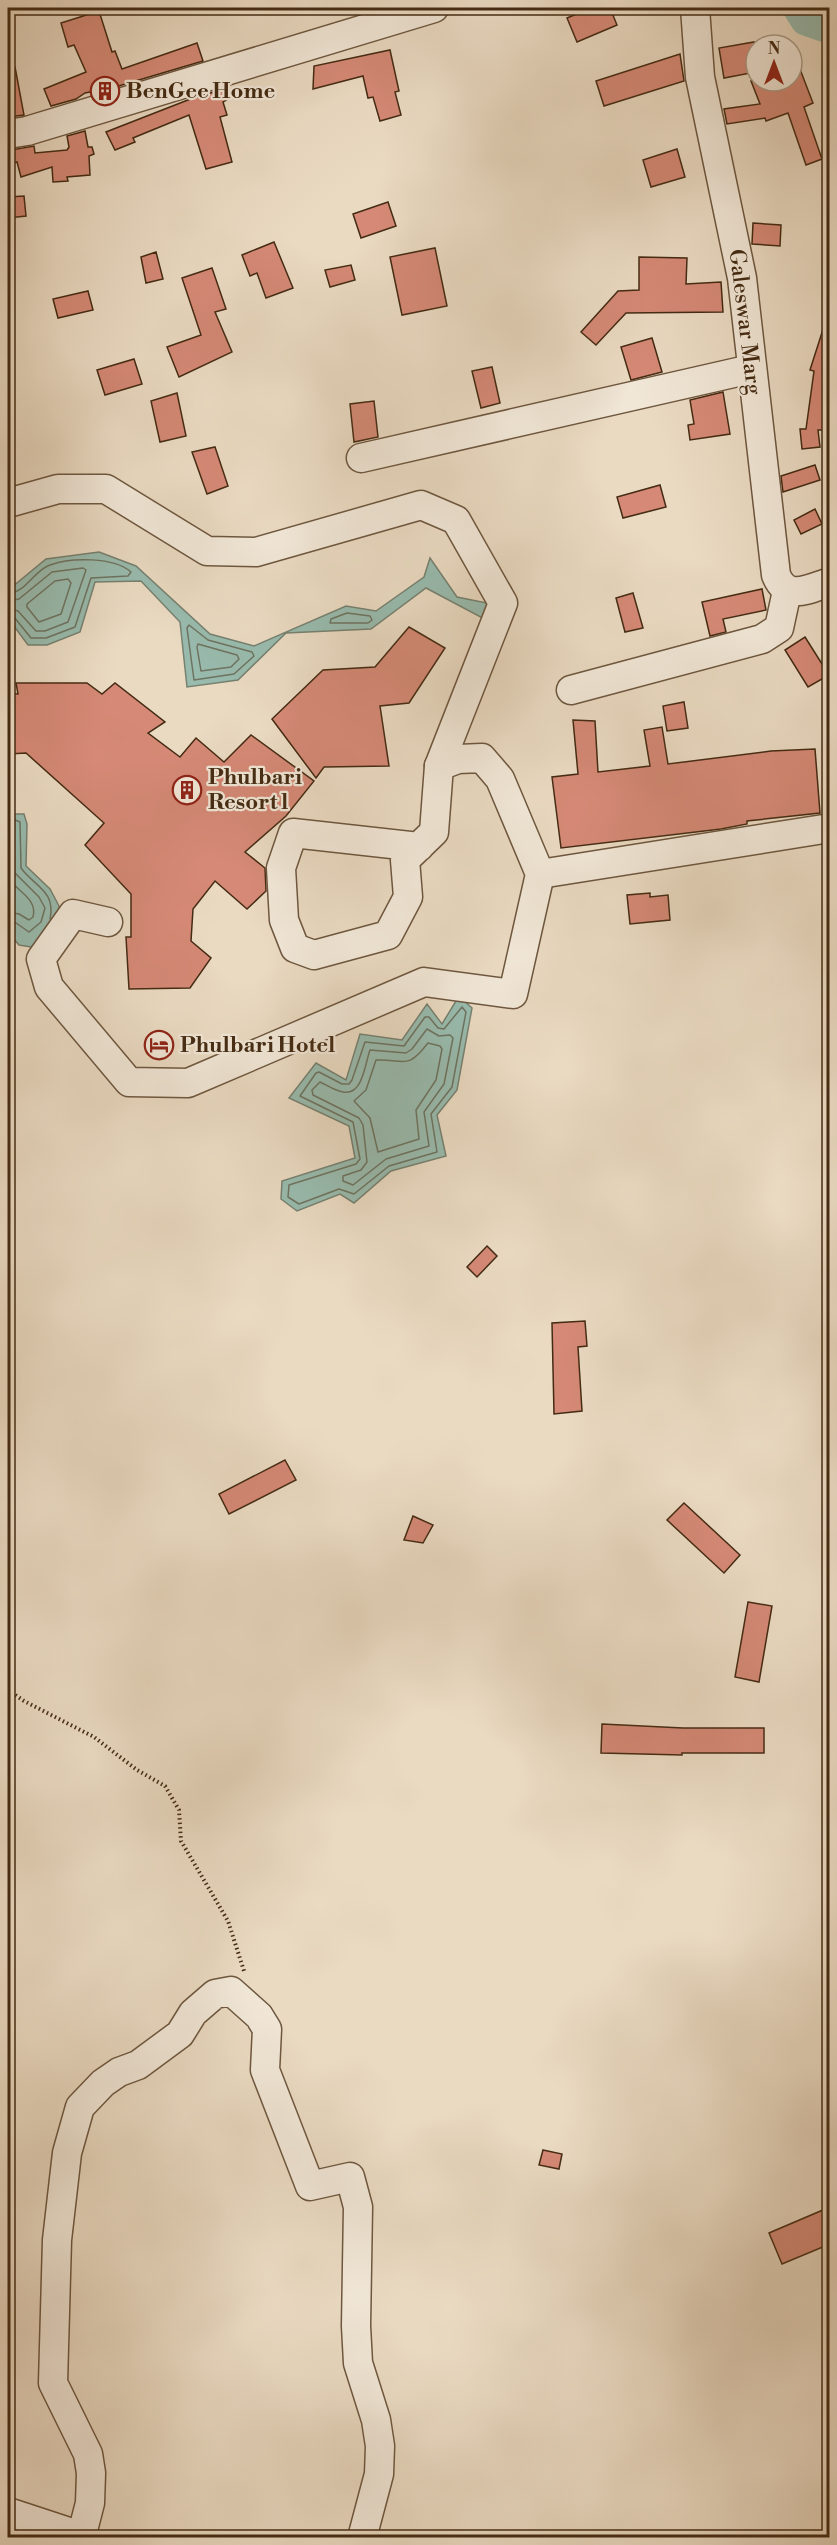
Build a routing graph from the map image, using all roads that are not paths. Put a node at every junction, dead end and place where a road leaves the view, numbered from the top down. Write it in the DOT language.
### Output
graph roads {
  1 [pos="434,8"];
  2 [pos="694,8"];
  3 [pos="8,134"];
  4 [pos="751,369"];
  5 [pos="361,459"];
  6 [pos="8,503"];
  7 [pos="830,582"];
  8 [pos="788,591"];
  9 [pos="571,690"];
  10 [pos="439,766"];
  11 [pos="830,828"];
  12 [pos="418,847"];
  13 [pos="540,873"];
  14 [pos="108,922"];
  15 [pos="8,2512"];
  16 [pos="81,2537"];
  17 [pos="362,2538"];
  1 -- 3 [label="street"];
  2 -- 4 [label="street, Galeswar Marg"];
  4 -- 5 [label="street"];
  4 -- 8 [label="street, Galeswar Marg"];
  6 -- 10 [label="street"];
  7 -- 8 [label="street"];
  8 -- 9 [label="street"];
  10 -- 12 [label="street"];
  10 -- 13 [label="street"];
  11 -- 13 [label="street"];
  12 -- 12 [label="street"];
  13 -- 14 [label="street"];
  15 -- 16 [label="street"];
  16 -- 17 [label="street"];
}
